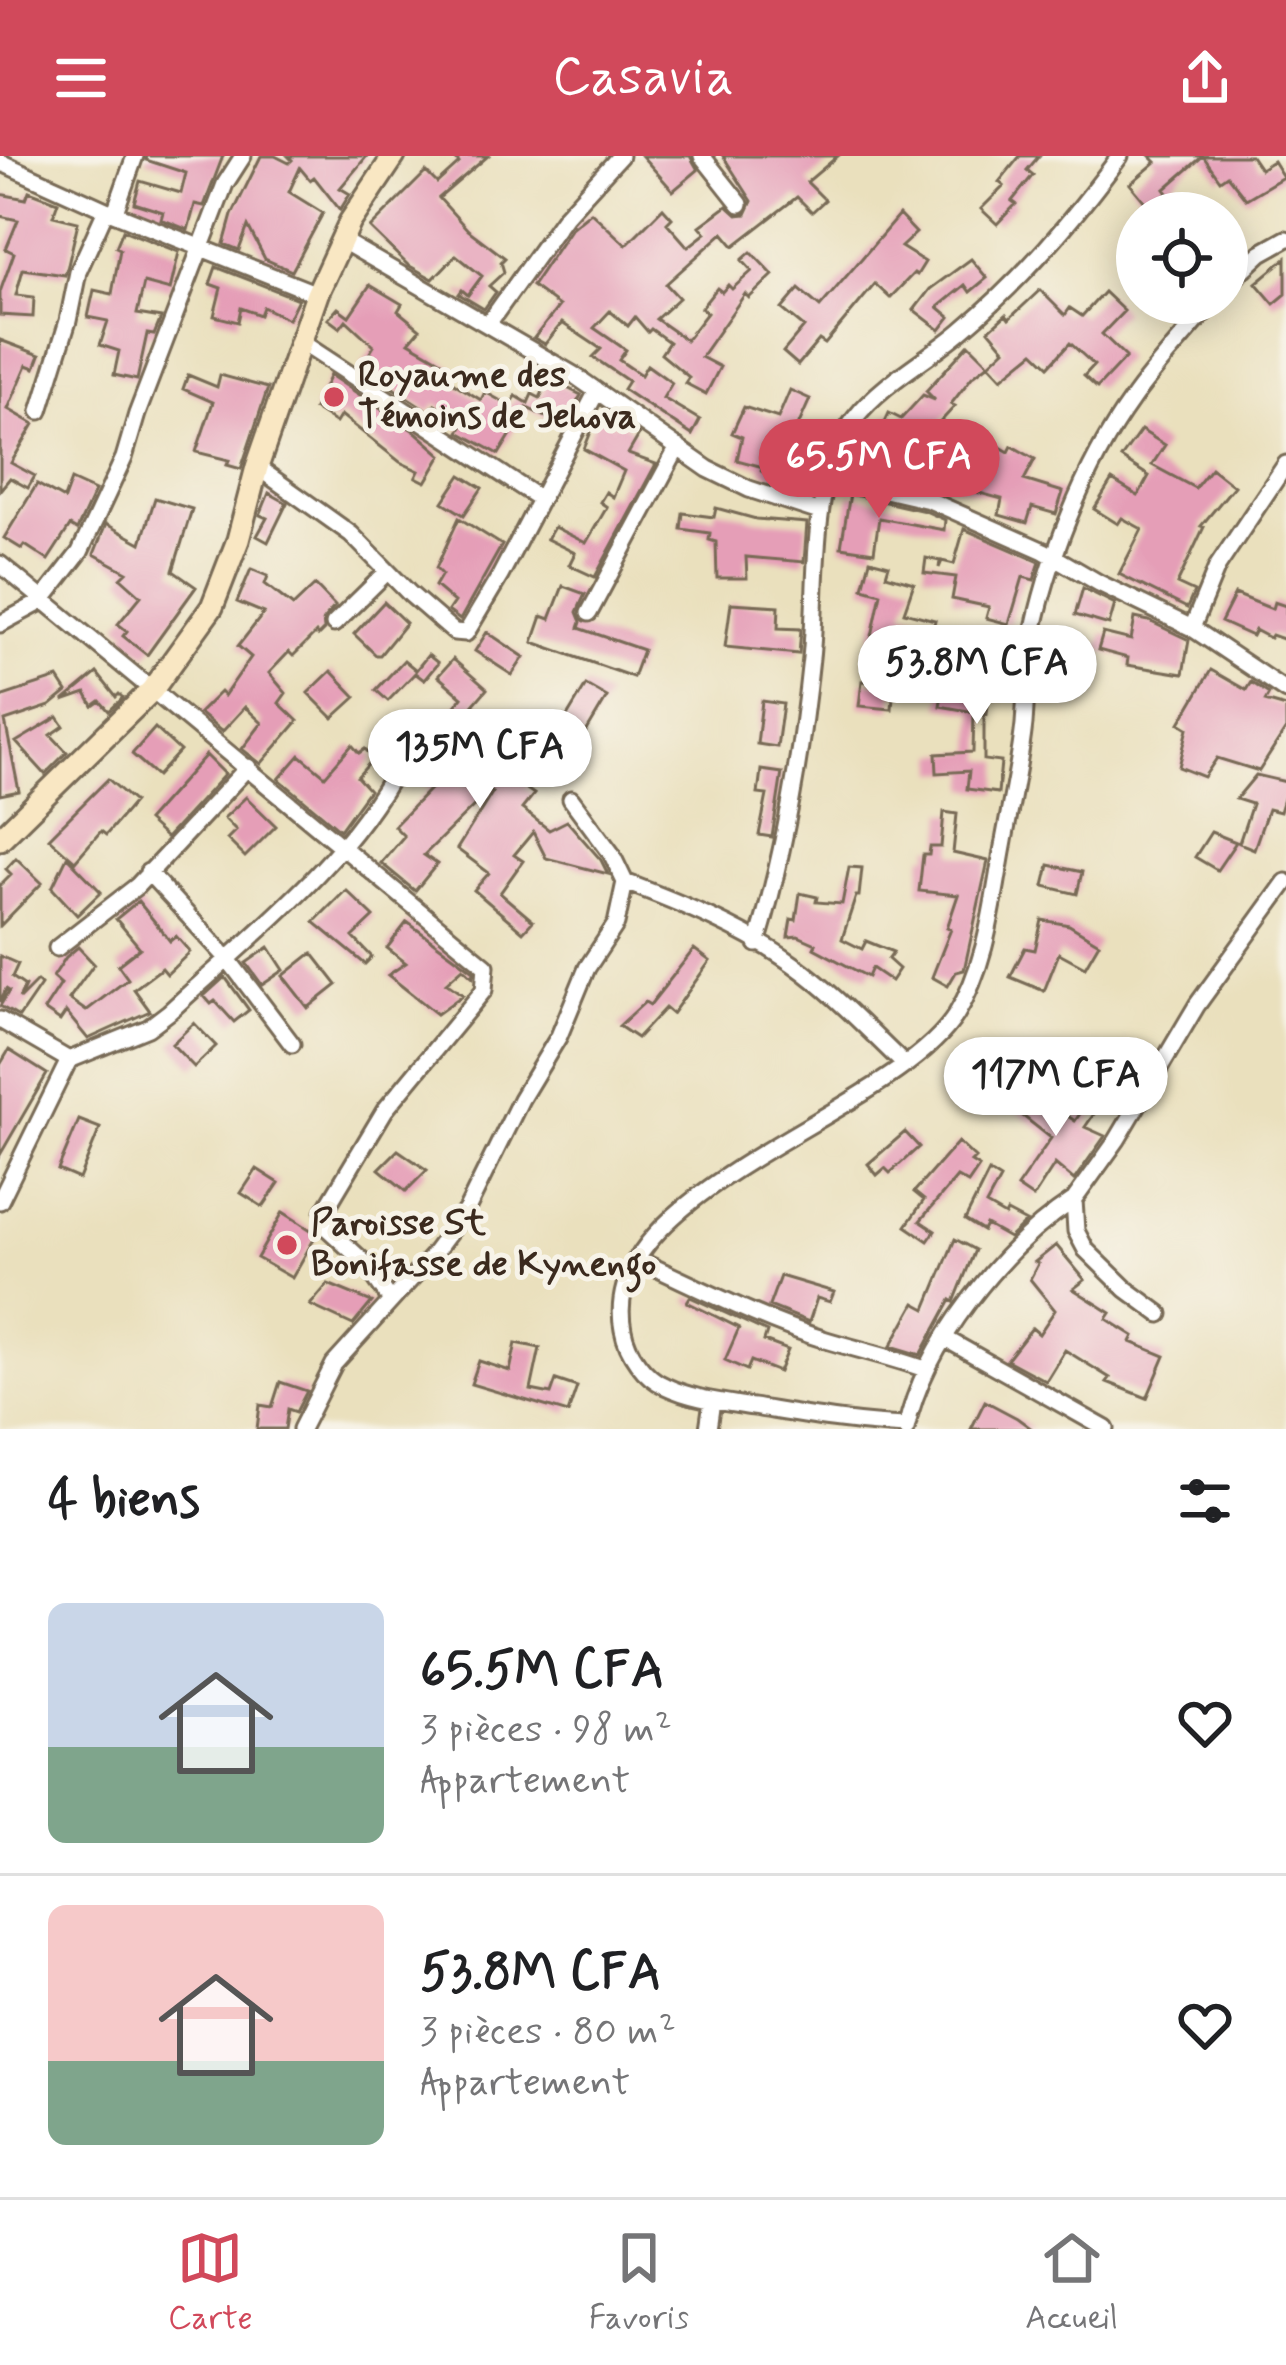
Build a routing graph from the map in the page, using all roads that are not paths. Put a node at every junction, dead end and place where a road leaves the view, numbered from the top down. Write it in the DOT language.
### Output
graph roads {
  1 [pos="135,156"];
  2 [pos="243,156"];
  3 [pos="394,156"];
  4 [pos="620,156"];
  5 [pos="701,156"];
  6 [pos="1120,156"];
  7 [pos="0,162"];
  8 [pos="740,204"];
  9 [pos="111,211"];
  10 [pos="1286,239"];
  11 [pos="341,240"];
  12 [pos="203,246"];
  13 [pos="1248,266"];
  14 [pos="317,294"];
  15 [pos="488,324"];
  16 [pos="1194,324"];
  17 [pos="301,342"];
  18 [pos="597,391"];
  19 [pos="40,410"];
  20 [pos="678,447"];
  21 [pos="1286,464"];
  22 [pos="257,467"];
  23 [pos="830,477"];
  24 [pos="540,500"];
  25 [pos="820,512"];
  26 [pos="1057,558"];
  27 [pos="0,565"];
  28 [pos="386,572"];
  29 [pos="41,602"];
  30 [pos="589,613"];
  31 [pos="0,624"];
  32 [pos="334,624"];
  33 [pos="1192,628"];
  34 [pos="152,690"];
  35 [pos="1286,691"];
  36 [pos="399,764"];
  37 [pos="248,766"];
  38 [pos="571,799"];
  39 [pos="0,839"];
  40 [pos="341,849"];
  41 [pos="148,872"];
  42 [pos="625,882"];
  43 [pos="1286,882"];
  44 [pos="757,944"];
  45 [pos="56,948"];
  46 [pos="227,958"];
  47 [pos="0,1020"];
  48 [pos="292,1044"];
  49 [pos="69,1060"];
  50 [pos="905,1065"];
  51 [pos="0,1201"];
  52 [pos="1074,1201"];
  53 [pos="636,1259"];
  54 [pos="390,1299"];
  55 [pos="1160,1314"];
  56 [pos="946,1339"];
  57 [pos="925,1369"];
  58 [pos="712,1401"];
  59 [pos="906,1428"];
  60 [pos="302,1429"];
  61 [pos="708,1429"];
  62 [pos="1106,1429"];
  1 -- 9 [label="street"];
  2 -- 12 [label="street"];
  3 -- 11 [label="street"];
  4 -- 15 [label="street"];
  5 -- 8 [label="street"];
  6 -- 23 [label="street"];
  7 -- 9 [label="street"];
  9 -- 12 [label="street"];
  9 -- 19 [label="street"];
  10 -- 13 [label="street"];
  11 -- 14 [label="street"];
  11 -- 15 [label="street"];
  12 -- 14 [label="street"];
  12 -- 29 [label="street"];
  14 -- 17 [label="street"];
  15 -- 18 [label="street"];
  16 -- 26 [label="street"];
  17 -- 22 [label="street"];
  17 -- 24 [label="street"];
  18 -- 20 [label="street"];
  18 -- 24 [label="street"];
  20 -- 25 [label="street"];
  20 -- 30 [label="street"];
  21 -- 33 [label="street"];
  22 -- 28 [label="street"];
  22 -- 34 [label="street"];
  23 -- 25 [label="street"];
  23 -- 26 [label="street"];
  24 -- 28 [label="street"];
  25 -- 44 [label="street"];
  26 -- 33 [label="street"];
  26 -- 50 [label="street"];
  27 -- 29 [label="street"];
  28 -- 32 [label="street"];
  29 -- 31 [label="street"];
  29 -- 34 [label="street"];
  33 -- 35 [label="street"];
  34 -- 37 [label="street"];
  34 -- 39 [label="street"];
  36 -- 40 [label="street"];
  37 -- 40 [label="street"];
  37 -- 41 [label="street"];
  38 -- 42 [label="street"];
  40 -- 46 [label="street"];
  40 -- 54 [label="street"];
  41 -- 45 [label="street"];
  41 -- 46 [label="street"];
  42 -- 44 [label="street"];
  42 -- 54 [label="street"];
  43 -- 52 [label="street"];
  44 -- 50 [label="street"];
  46 -- 48 [label="street"];
  46 -- 49 [label="street"];
  47 -- 49 [label="street"];
  49 -- 51 [label="street"];
  50 -- 53 [label="street"];
  52 -- 55 [label="street"];
  52 -- 56 [label="street"];
  53 -- 57 [label="street"];
  53 -- 58 [label="street"];
  54 -- 60 [label="street"];
  56 -- 57 [label="street"];
  56 -- 62 [label="street"];
  57 -- 59 [label="street"];
  58 -- 59 [label="street"];
  58 -- 61 [label="street"];
}
